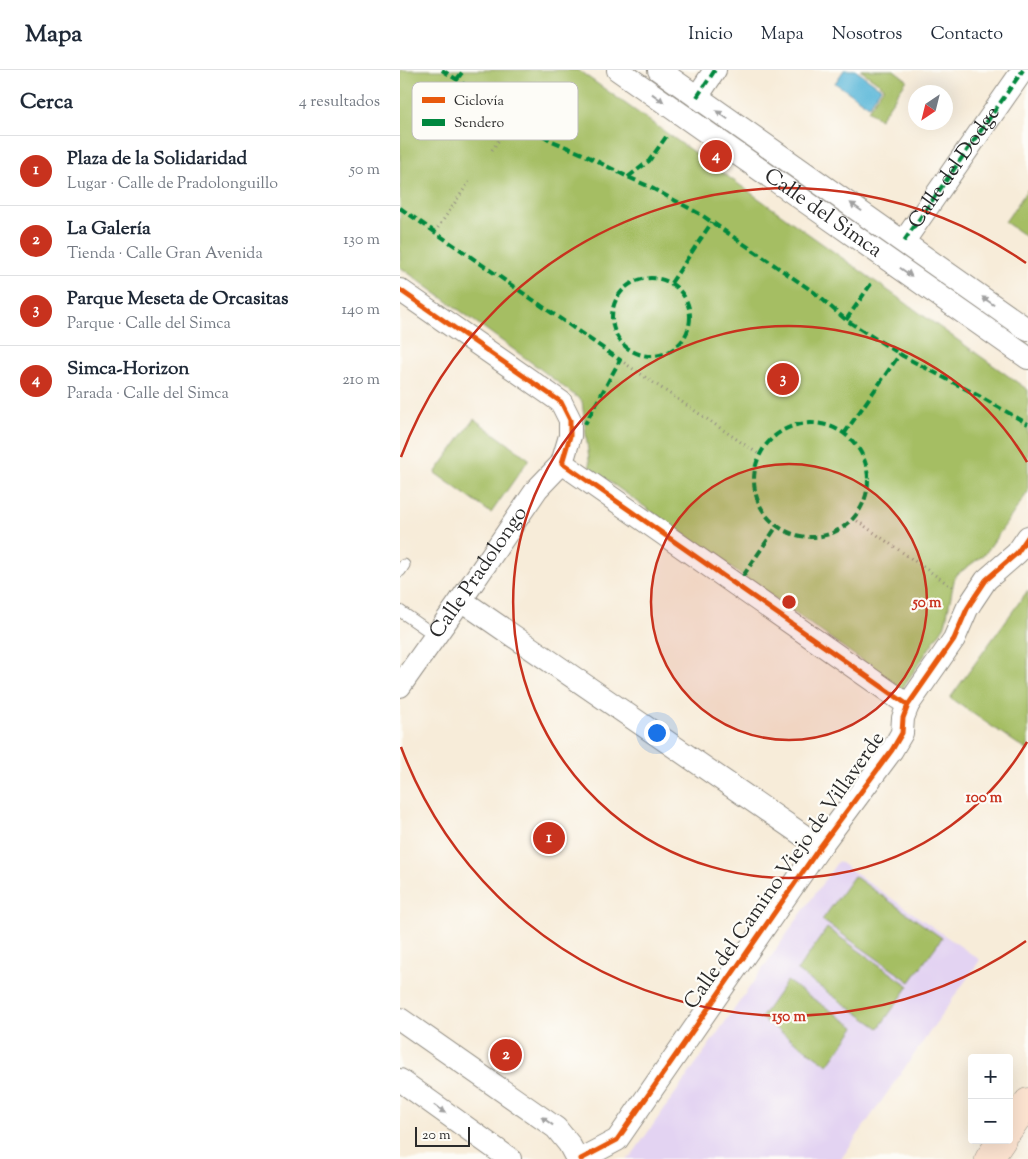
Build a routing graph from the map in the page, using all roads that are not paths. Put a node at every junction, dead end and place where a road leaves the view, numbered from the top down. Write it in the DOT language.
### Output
graph roads {
  1 [pos="618,70"];
  2 [pos="659,70"];
  3 [pos="716,70"];
  4 [pos="1023,70"];
  5 [pos="697,97"];
  6 [pos="904,241"];
  7 [pos="400,290"];
  8 [pos="1028,330"];
  9 [pos="1028,358"];
  10 [pos="562,463"];
  11 [pos="1028,538"];
  12 [pos="461,600"];
  13 [pos="400,611"];
  14 [pos="436,636"];
  15 [pos="400,686"];
  16 [pos="908,705"];
  17 [pos="820,847"];
  18 [pos="400,1019"];
  19 [pos="400,1080"];
  20 [pos="1028,1102"];
  21 [pos="1013,1123"];
  22 [pos="999,1144"];
  23 [pos="510,1159"];
  24 [pos="576,1159"];
  25 [pos="581,1159"];
  26 [pos="989,1159"];
  1 -- 9 [label="street, Calle del Simca, one-way"];
  2 -- 5 [label="street, Calle del Simca"];
  3 -- 5 [label="street"];
  4 -- 6 [label="street, Calle del Dodge"];
  6 -- 5 [label="street, Calle del Simca, one-way"];
  8 -- 6 [label="street, Calle del Simca, one-way"];
  7 -- 10 [label="street"];
  10 -- 12 [label="street, Calle Pradolongo"];
  10 -- 16 [label="street"];
  11 -- 16 [label="street, Calle del Camino Viejo de Villaverde"];
  12 -- 14 [label="street, Calle Pradolongo"];
  12 -- 17 [label="street"];
  13 -- 14 [label="lane"];
  14 -- 15 [label="street, Calle Pradolongo"];
  16 -- 17 [label="street, Calle del Camino Viejo de Villaverde"];
  17 -- 25 [label="street, Calle del Camino Viejo de Villaverde"];
  24 -- 18 [label="street, one-way"];
  19 -- 23 [label="street, one-way"];
  20 -- 21 [label="main road"];
  22 -- 26 [label="main road"];
}
